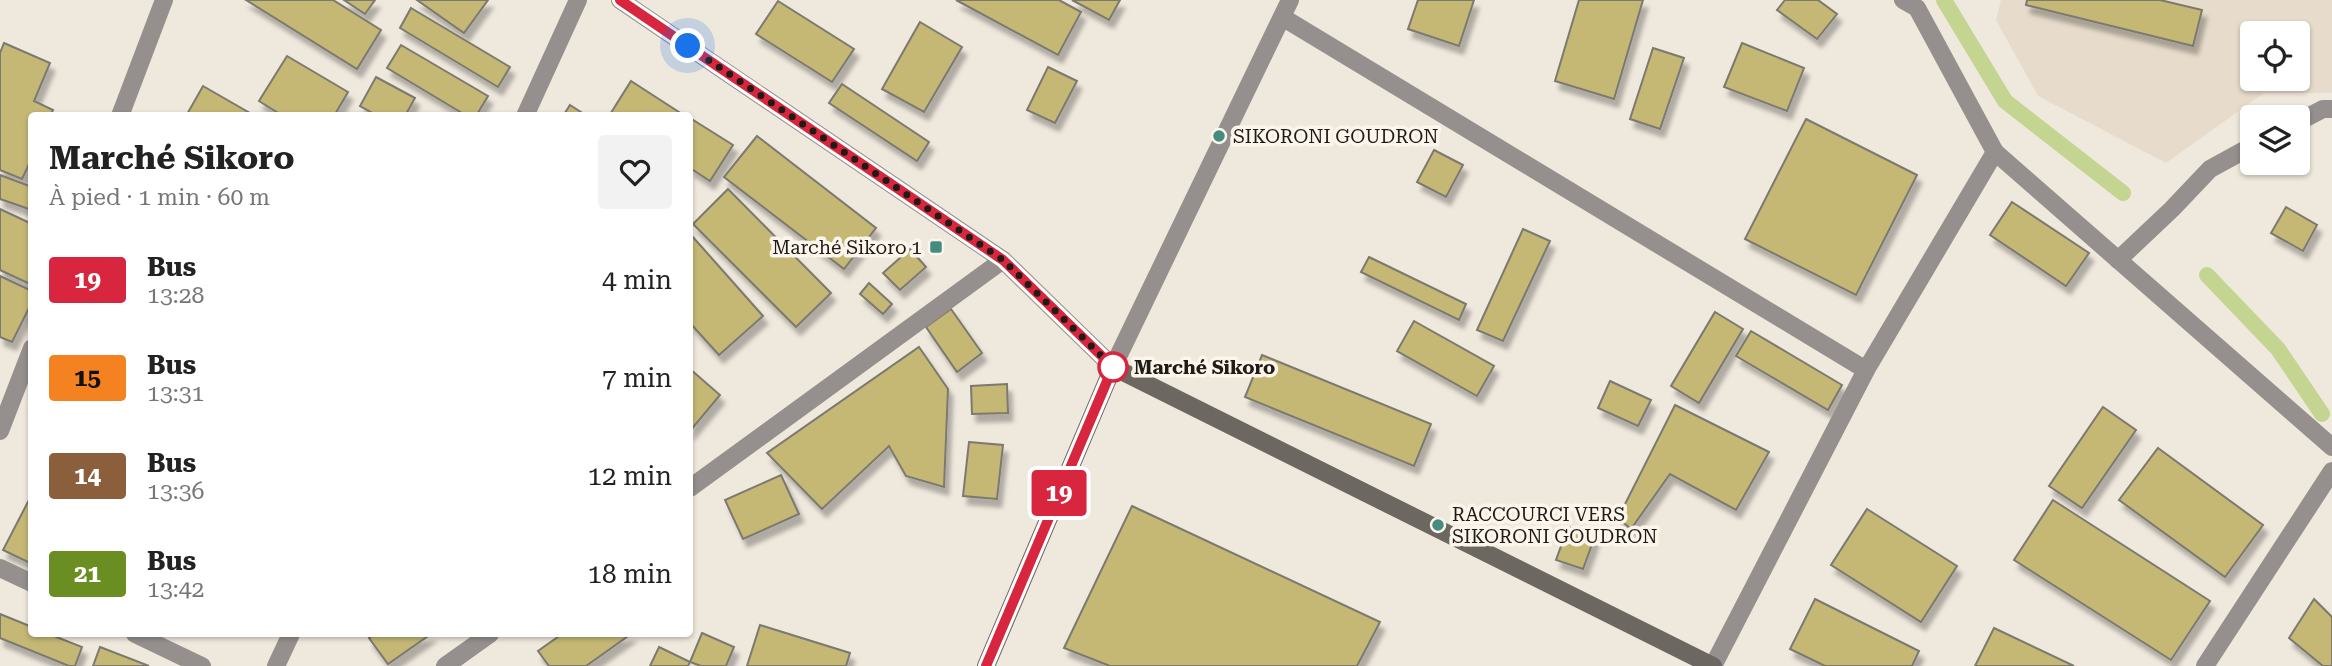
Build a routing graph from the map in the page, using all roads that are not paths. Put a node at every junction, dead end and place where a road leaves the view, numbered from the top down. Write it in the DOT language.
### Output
graph roads {
  1 [pos="164,0"];
  2 [pos="578,0"];
  3 [pos="620,0"];
  4 [pos="1903,0"];
  5 [pos="1286,8"];
  6 [pos="2332,109"];
  7 [pos="122,112"];
  8 [pos="528,112"];
  9 [pos="2310,116"];
  10 [pos="1994,152"];
  11 [pos="2240,153"];
  12 [pos="1003,260"];
  13 [pos="2118,260"];
  14 [pos="28,358"];
  15 [pos="1113,367"];
  16 [pos="1866,370"];
  17 [pos="0,431"];
  18 [pos="2332,447"];
  19 [pos="2332,471"];
  20 [pos="693,486"];
  21 [pos="0,568"];
  22 [pos="28,581"];
  23 [pos="141,637"];
  24 [pos="289,637"];
  25 [pos="486,637"];
  26 [pos="202,666"];
  27 [pos="276,666"];
  28 [pos="445,666"];
  29 [pos="986,666"];
  30 [pos="1713,666"];
  31 [pos="2204,666"];
  1 -- 7 [label="street"];
  2 -- 8 [label="street"];
  3 -- 12 [label="street"];
  4 -- 10 [label="street"];
  5 -- 15 [label="street"];
  5 -- 16 [label="street"];
  6 -- 9 [label="street"];
  10 -- 13 [label="street"];
  10 -- 16 [label="street"];
  11 -- 13 [label="street"];
  12 -- 15 [label="street"];
  12 -- 20 [label="street"];
  13 -- 18 [label="street"];
  14 -- 17 [label="street"];
  15 -- 29 [label="street"];
  15 -- 30 [label="street"];
  16 -- 30 [label="street"];
  19 -- 31 [label="street"];
  21 -- 22 [label="street"];
  23 -- 26 [label="street"];
  24 -- 27 [label="street"];
  25 -- 28 [label="street"];
}
